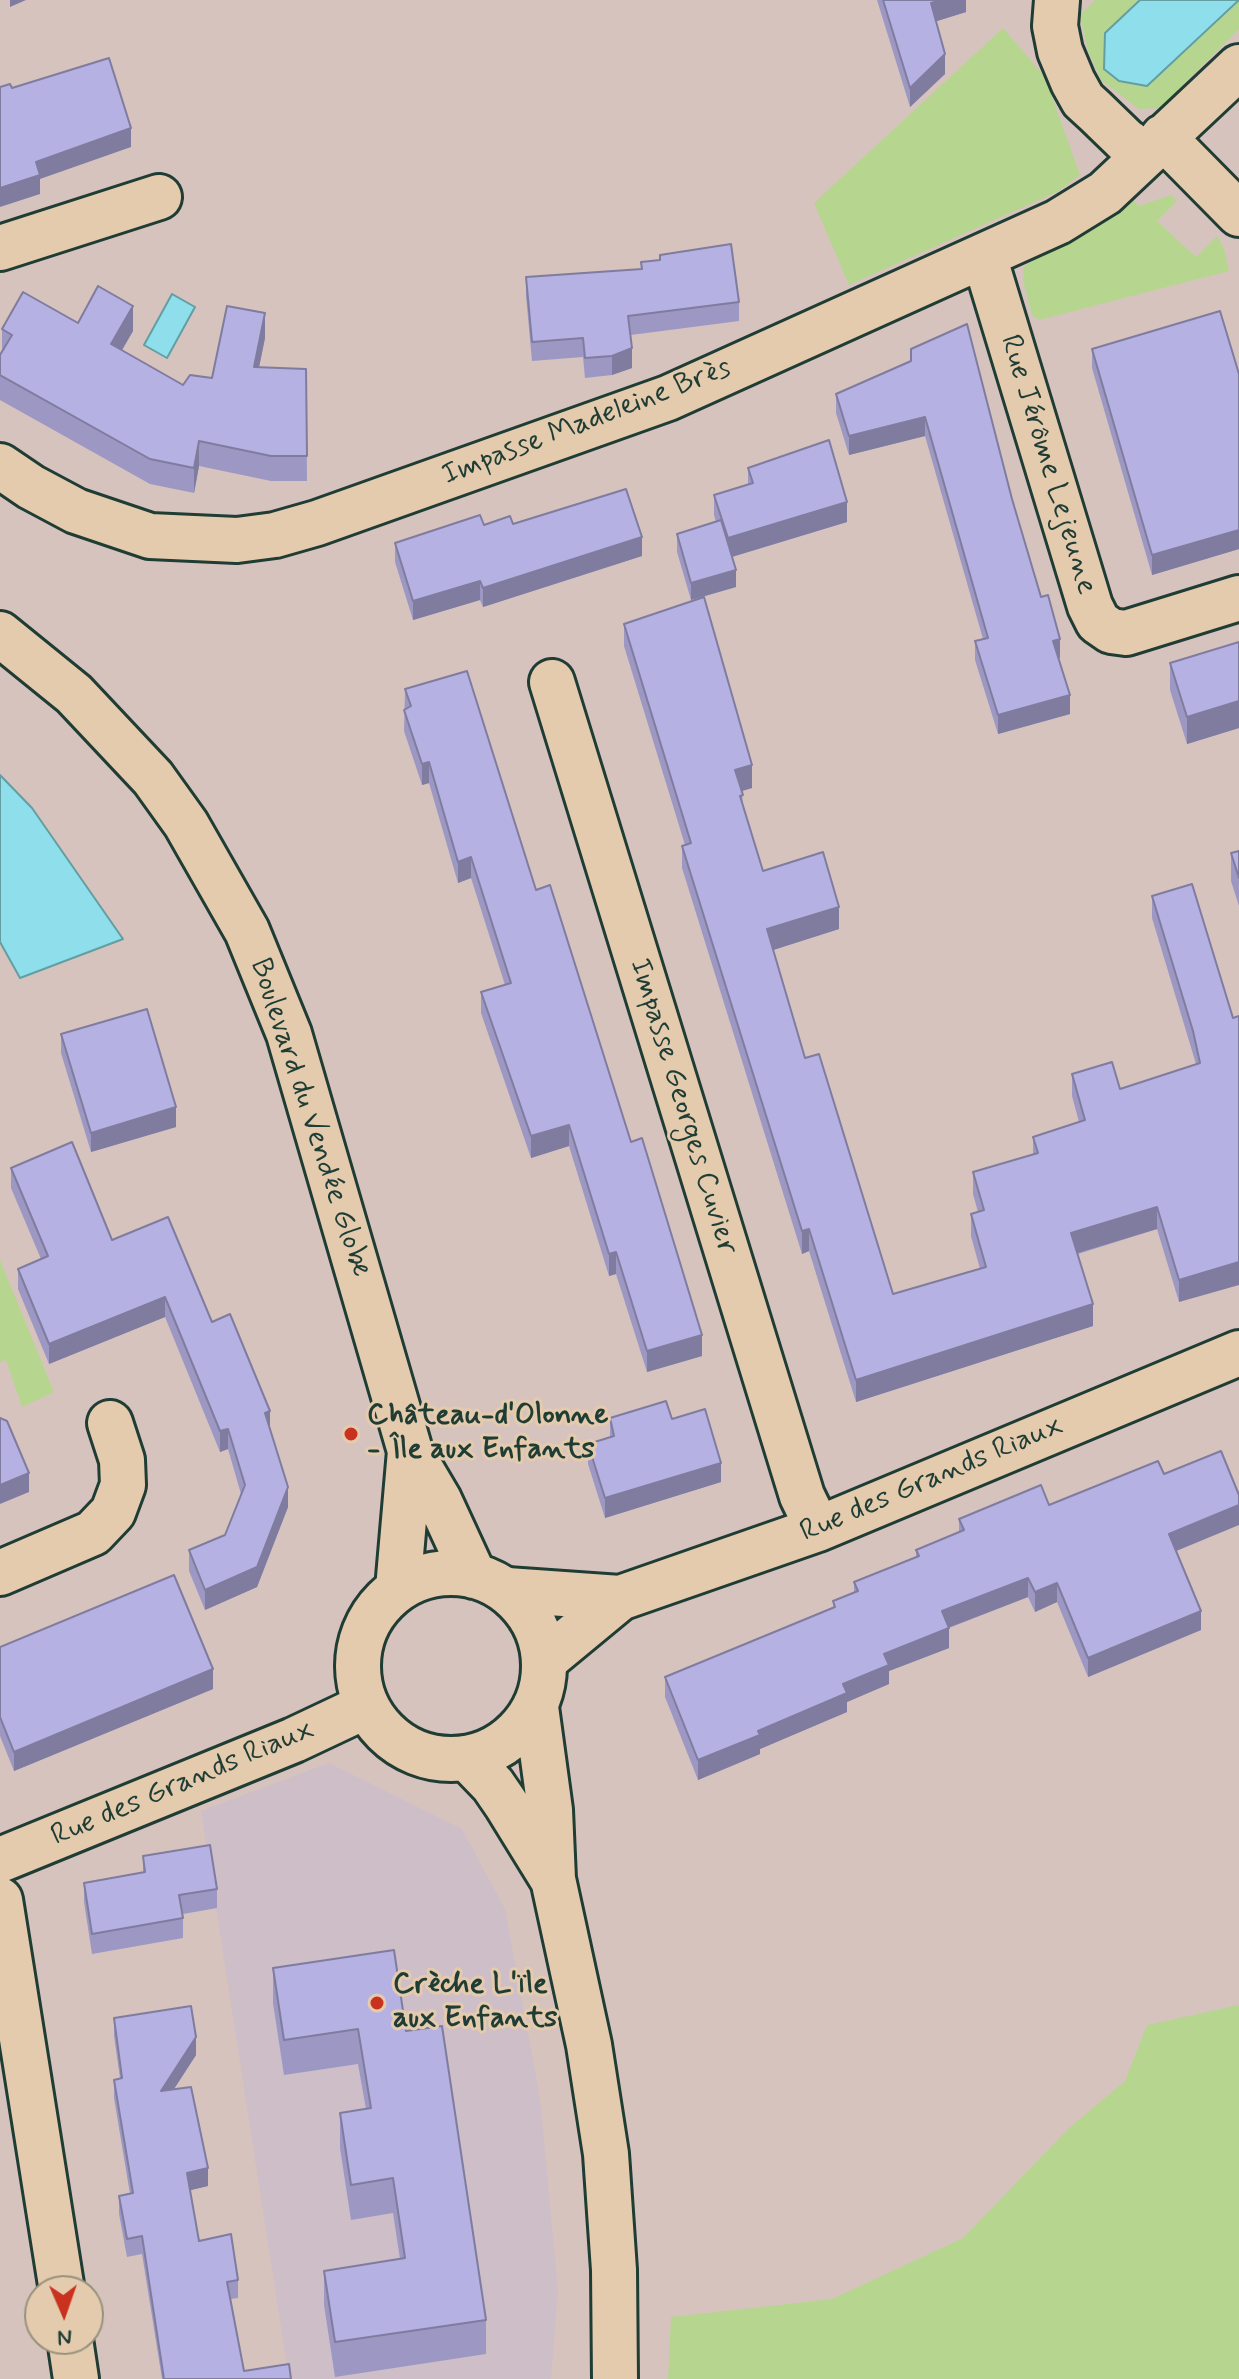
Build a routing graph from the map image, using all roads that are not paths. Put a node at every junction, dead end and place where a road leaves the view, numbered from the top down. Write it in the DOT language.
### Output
graph roads {
  1 [pos="1057,0"];
  2 [pos="1239,67"];
  3 [pos="1154,146"];
  4 [pos="159,197"];
  5 [pos="1239,214"];
  6 [pos="0,248"];
  7 [pos="984,256"];
  8 [pos="0,466"];
  9 [pos="1239,598"];
  10 [pos="0,634"];
  11 [pos="552,682"];
  12 [pos="1239,1353"];
  13 [pos="110,1423"];
  14 [pos="410,1451"];
  15 [pos="818,1529"];
  16 [pos="0,1573"];
  17 [pos="490,1583"];
  18 [pos="398,1589"];
  19 [pos="620,1598"];
  20 [pos="545,1660"];
  21 [pos="366,1706"];
  22 [pos="536,1707"];
  23 [pos="467,1758"];
  24 [pos="0,1860"];
  25 [pos="553,1879"];
  26 [pos="0,1900"];
  27 [pos="59,2275"];
  28 [pos="72,2355"];
  29 [pos="76,2379"];
  30 [pos="615,2379"];
  1 -- 3 [label="street"];
  2 -- 3 [label="street, Impasse Madeleine Brès"];
  3 -- 5 [label="street"];
  3 -- 7 [label="street, Impasse Madeleine Brès"];
  4 -- 6 [label="street"];
  7 -- 8 [label="street, Impasse Madeleine Brès"];
  7 -- 9 [label="street, Rue Jérôme Lejeune"];
  10 -- 14 [label="street, Boulevard du Vendée Globe"];
  11 -- 15 [label="street, Impasse Georges Cuvier"];
  12 -- 15 [label="street, Rue des Grands Riaux"];
  13 -- 16 [label="street"];
  14 -- 17 [label="street, Boulevard du Vendée Globe"];
  14 -- 18 [label="street, Boulevard du Vendée Globe"];
  15 -- 19 [label="street, Rue des Grands Riaux"];
  17 -- 18 [label="street"];
  17 -- 19 [label="street, Rue des Grands Riaux"];
  17 -- 20 [label="street"];
  18 -- 21 [label="street"];
  19 -- 20 [label="street, Rue des Grands Riaux"];
  20 -- 22 [label="street"];
  21 -- 23 [label="street"];
  21 -- 24 [label="street, Rue des Grands Riaux"];
  22 -- 23 [label="street"];
  22 -- 25 [label="street"];
  23 -- 25 [label="street"];
  25 -- 30 [label="street"];
  26 -- 27 [label="street"];
  28 -- 29 [label="street"];
}
